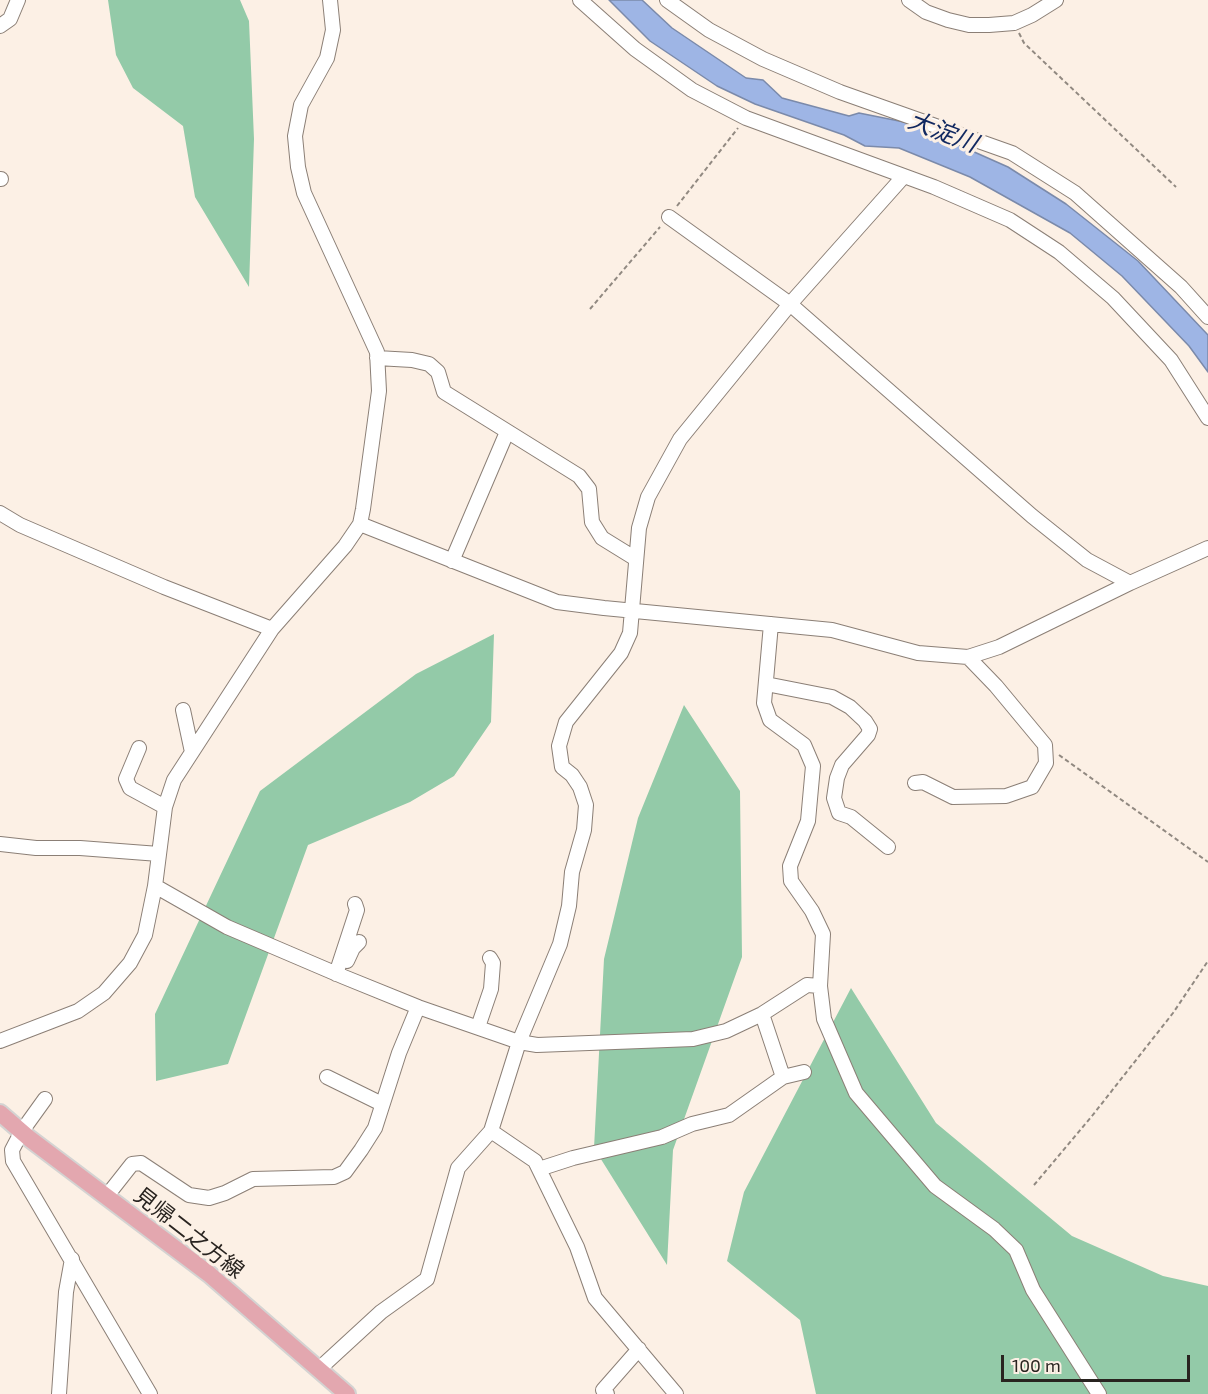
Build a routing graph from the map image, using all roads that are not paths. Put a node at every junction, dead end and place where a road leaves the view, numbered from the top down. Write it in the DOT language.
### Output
graph roads {
  1 [pos="18,0"];
  2 [pos="330,0"];
  3 [pos="579,0"];
  4 [pos="667,0"];
  5 [pos="909,0"];
  6 [pos="1056,0"];
  7 [pos="0,26"];
  8 [pos="904,176"];
  9 [pos="669,217"];
  10 [pos="790,304"];
  11 [pos="1208,317"];
  12 [pos="377,358"];
  13 [pos="1208,418"];
  14 [pos="507,432"];
  15 [pos="0,513"];
  16 [pos="360,524"];
  17 [pos="1208,548"];
  18 [pos="636,559"];
  19 [pos="452,561"];
  20 [pos="1130,583"];
  21 [pos="632,610"];
  22 [pos="771,624"];
  23 [pos="272,629"];
  24 [pos="968,657"];
  25 [pos="766,684"];
  26 [pos="183,710"];
  27 [pos="139,748"];
  28 [pos="192,752"];
  29 [pos="915,783"];
  30 [pos="165,807"];
  31 [pos="0,844"];
  32 [pos="888,846"];
  33 [pos="159,854"];
  34 [pos="155,886"];
  35 [pos="355,904"];
  36 [pos="359,942"];
  37 [pos="490,958"];
  38 [pos="340,976"];
  39 [pos="820,986"];
  40 [pos="418,1006"];
  41 [pos="762,1014"];
  42 [pos="477,1027"];
  43 [pos="0,1041"];
  44 [pos="519,1042"];
  45 [pos="804,1072"];
  46 [pos="327,1077"];
  47 [pos="783,1077"];
  48 [pos="45,1099"];
  49 [pos="382,1104"];
  50 [pos="0,1113"];
  51 [pos="22,1131"];
  52 [pos="491,1131"];
  53 [pos="539,1169"];
  54 [pos="106,1197"];
  55 [pos="72,1259"];
  56 [pos="639,1349"];
  57 [pos="319,1369"];
  58 [pos="59,1394"];
  59 [pos="150,1394"];
  60 [pos="347,1394"];
  61 [pos="607,1394"];
  62 [pos="676,1394"];
  63 [pos="1099,1394"];
  1 -- 7 [label="street"];
  2 -- 12 [label="street"];
  3 -- 8 [label="street"];
  4 -- 11 [label="street"];
  5 -- 6 [label="street"];
  8 -- 10 [label="street"];
  8 -- 13 [label="street"];
  9 -- 10 [label="street"];
  10 -- 18 [label="street"];
  10 -- 20 [label="street"];
  12 -- 14 [label="street"];
  12 -- 16 [label="street"];
  14 -- 18 [label="street"];
  14 -- 19 [label="street"];
  15 -- 23 [label="street"];
  16 -- 19 [label="street"];
  16 -- 23 [label="street"];
  17 -- 20 [label="street"];
  18 -- 21 [label="street"];
  19 -- 21 [label="street"];
  20 -- 24 [label="street"];
  21 -- 22 [label="street"];
  21 -- 44 [label="street"];
  22 -- 24 [label="street"];
  22 -- 25 [label="street"];
  23 -- 28 [label="street"];
  24 -- 29 [label="street"];
  25 -- 32 [label="street"];
  25 -- 39 [label="street"];
  26 -- 28 [label="street"];
  27 -- 30 [label="street"];
  28 -- 30 [label="street"];
  30 -- 33 [label="street"];
  31 -- 33 [label="street"];
  33 -- 34 [label="street"];
  34 -- 38 [label="street"];
  34 -- 43 [label="street"];
  35 -- 38 [label="street"];
  36 -- 38 [label="street"];
  37 -- 42 [label="street"];
  38 -- 40 [label="street"];
  39 -- 41 [label="street"];
  39 -- 63 [label="street"];
  40 -- 42 [label="street"];
  40 -- 49 [label="street"];
  41 -- 44 [label="street"];
  41 -- 47 [label="street"];
  42 -- 44 [label="street"];
  44 -- 52 [label="street"];
  45 -- 47 [label="street"];
  46 -- 49 [label="street"];
  47 -- 53 [label="street"];
  48 -- 51 [label="street"];
  49 -- 54 [label="street"];
  50 -- 51 [label="main road, 見帰二之方線"];
  51 -- 54 [label="main road, 見帰二之方線"];
  51 -- 55 [label="street"];
  52 -- 53 [label="street"];
  52 -- 57 [label="street"];
  53 -- 56 [label="street"];
  54 -- 57 [label="main road, 見帰二之方線"];
  55 -- 58 [label="street"];
  55 -- 59 [label="street"];
  56 -- 61 [label="street"];
  56 -- 62 [label="street"];
  57 -- 60 [label="main road, 見帰二之方線"];
}
